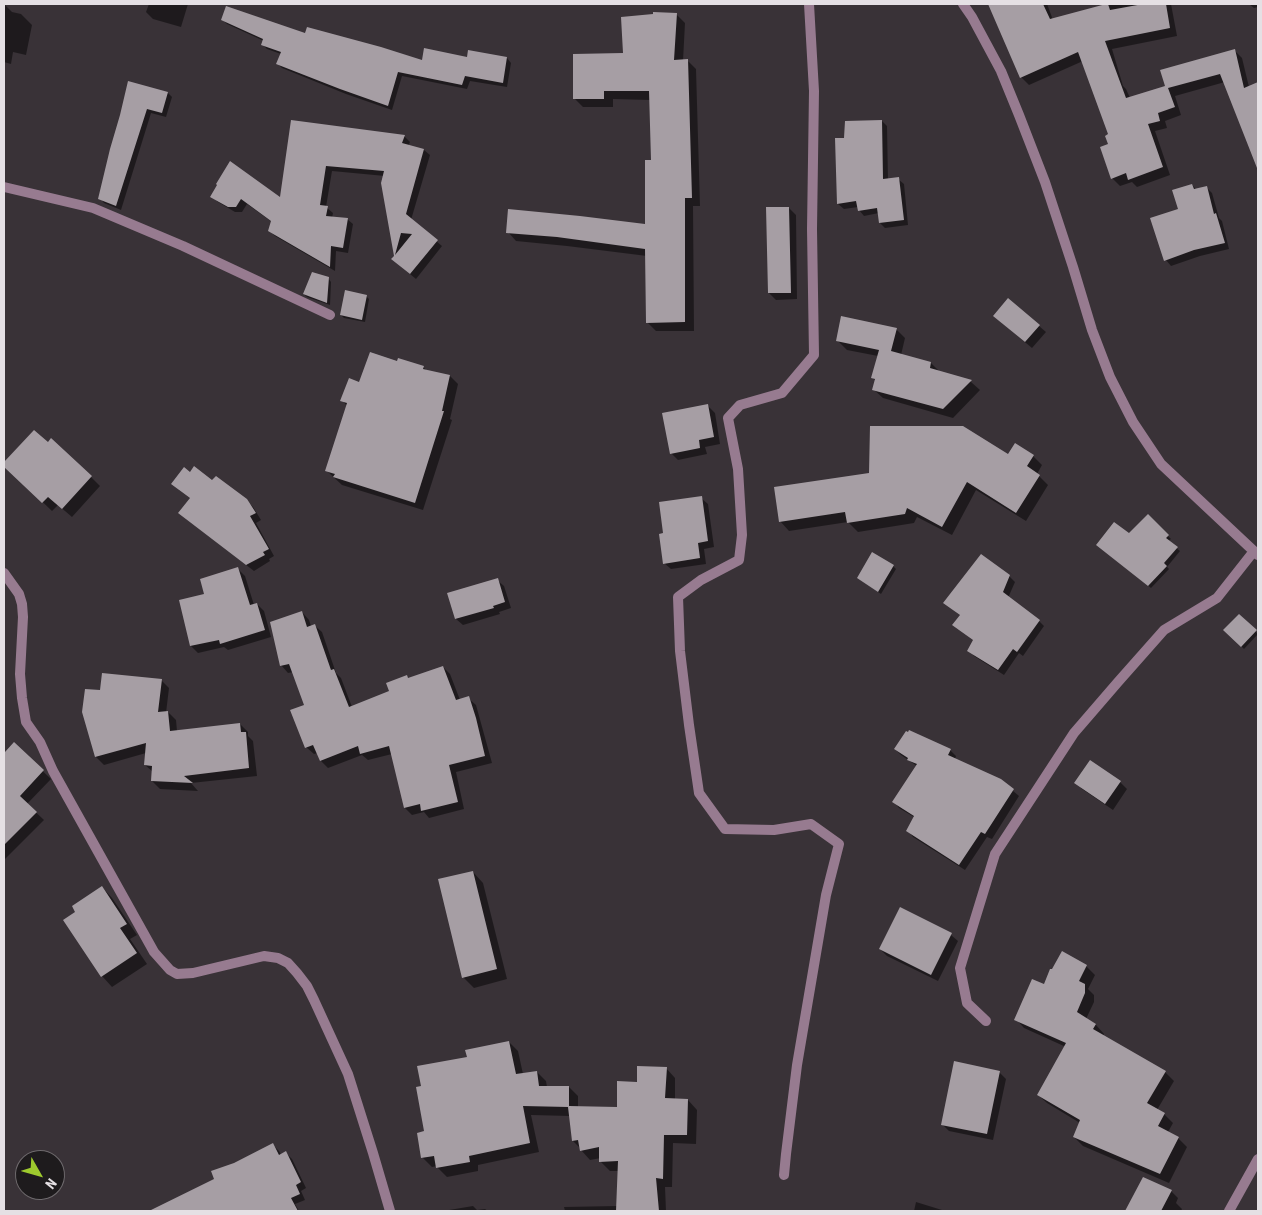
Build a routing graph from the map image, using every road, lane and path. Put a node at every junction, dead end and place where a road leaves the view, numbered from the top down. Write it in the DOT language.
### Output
graph roads {
  1 [pos="809,4"];
  2 [pos="963,4"];
  3 [pos="4,187"];
  4 [pos="330,315"];
  5 [pos="1256,553"];
  6 [pos="4,573"];
  7 [pos="986,1021"];
  8 [pos="1258,1159"];
  9 [pos="784,1175"];
  10 [pos="390,1211"];
  11 [pos="1229,1211"];
  1 -- 9 [label="street"];
  2 -- 5 [label="street"];
  3 -- 4 [label="street"];
  5 -- 7 [label="street"];
  6 -- 10 [label="street"];
  8 -- 11 [label="street"];
}
